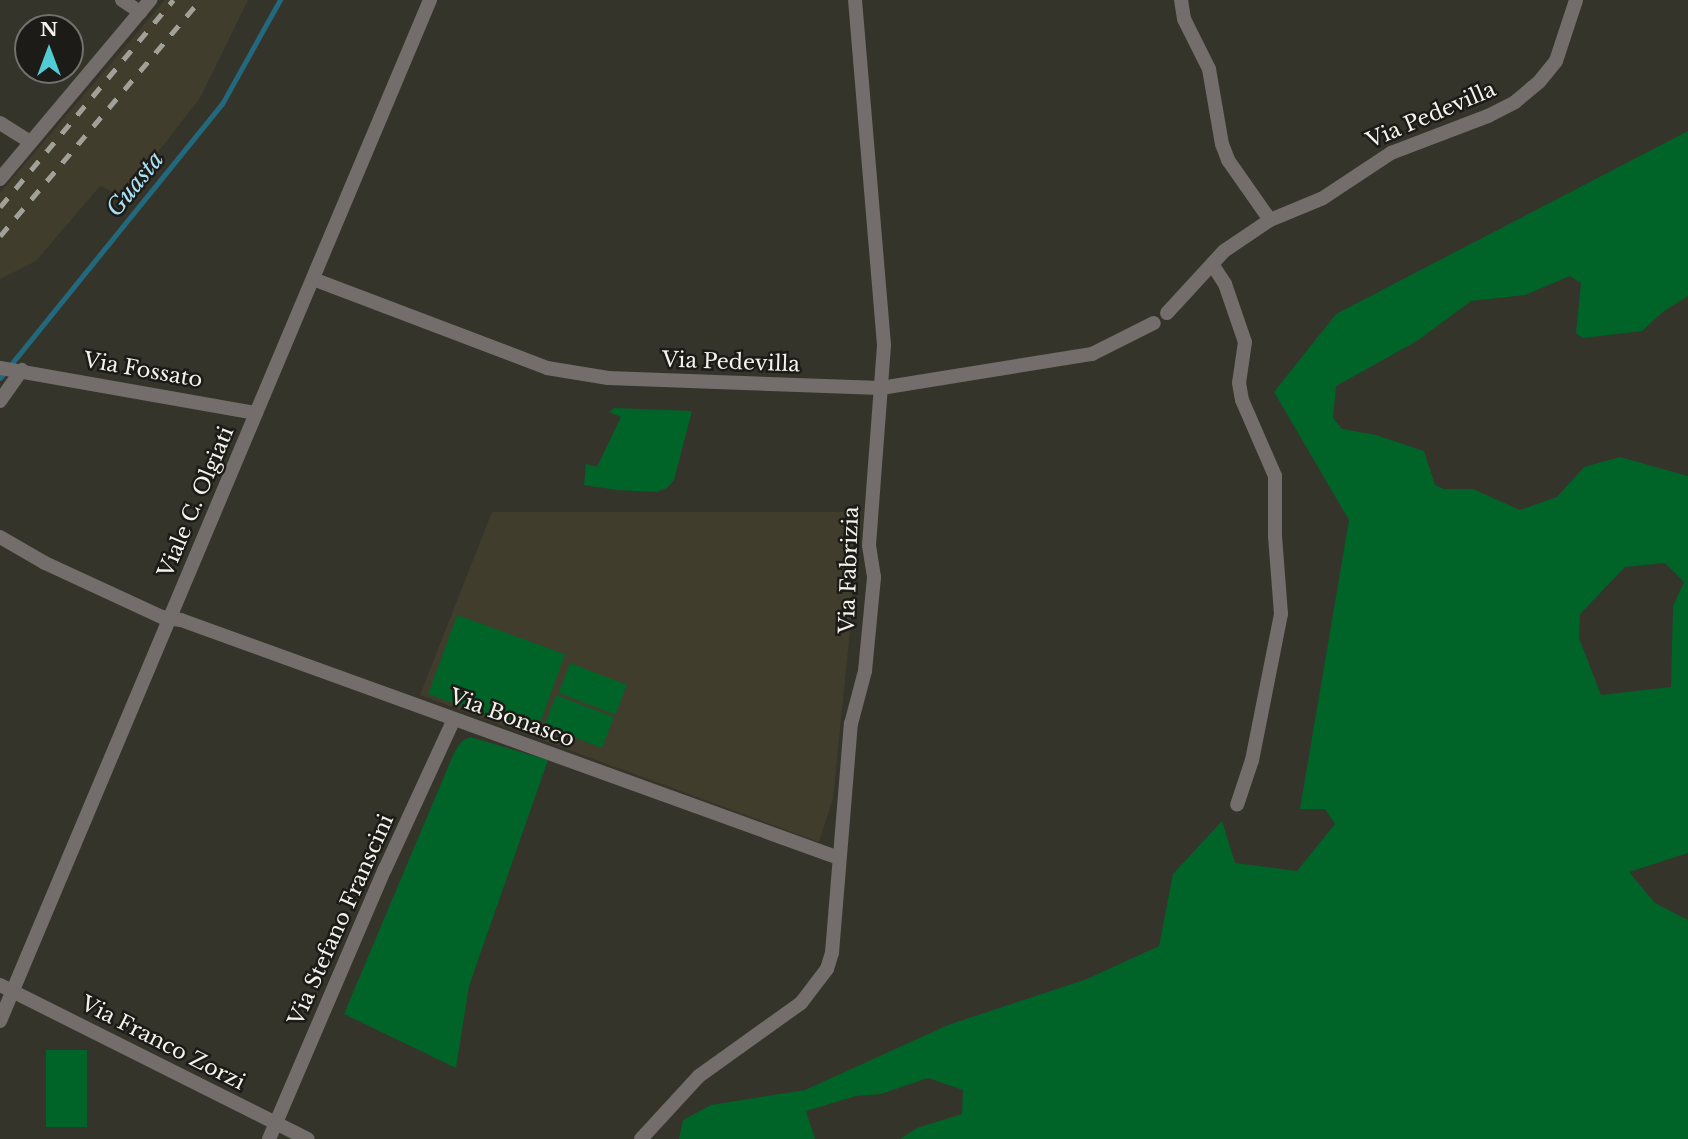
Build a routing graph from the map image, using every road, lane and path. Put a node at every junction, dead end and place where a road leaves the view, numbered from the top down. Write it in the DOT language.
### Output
graph roads {
  1 [pos="122,0"];
  2 [pos="150,0"];
  3 [pos="430,0"];
  4 [pos="855,0"];
  5 [pos="1181,0"];
  6 [pos="1576,0"];
  7 [pos="140,12"];
  8 [pos="0,123"];
  9 [pos="31,142"];
  10 [pos="0,179"];
  11 [pos="1270,220"];
  12 [pos="1212,264"];
  13 [pos="313,279"];
  14 [pos="1167,313"];
  15 [pos="1154,323"];
  16 [pos="12,370"];
  17 [pos="881,388"];
  18 [pos="0,401"];
  19 [pos="256,413"];
  20 [pos="0,537"];
  21 [pos="170,618"];
  22 [pos="454,719"];
  23 [pos="1237,805"];
  24 [pos="839,858"];
  25 [pos="6,988"];
  26 [pos="0,1021"];
  27 [pos="276,1122"];
  28 [pos="269,1139"];
  29 [pos="308,1139"];
  30 [pos="641,1139"];
  1 -- 7 [label="street"];
  2 -- 7 [label="street"];
  3 -- 13 [label="street, Viale C. Olgiati"];
  4 -- 17 [label="street, Via Fabrizia"];
  5 -- 11 [label="street"];
  6 -- 11 [label="street, Via Pedevilla"];
  7 -- 9 [label="street"];
  8 -- 9 [label="street"];
  9 -- 10 [label="street"];
  11 -- 12 [label="street, Via Pedevilla"];
  12 -- 14 [label="street, Via Pedevilla"];
  12 -- 23 [label="street"];
  13 -- 17 [label="street, Via Pedevilla"];
  13 -- 19 [label="street, Viale C. Olgiati"];
  15 -- 17 [label="street, Via Pedevilla"];
  16 -- 18 [label="street, Via Fossato"];
  16 -- 19 [label="street, Via Fossato"];
  17 -- 24 [label="street, Via Fabrizia"];
  19 -- 21 [label="street, Viale C. Olgiati"];
  20 -- 21 [label="street"];
  21 -- 22 [label="street, Via Bonasco"];
  21 -- 25 [label="street, Viale C. Olgiati"];
  22 -- 24 [label="street, Via Bonasco"];
  22 -- 27 [label="street, Via Stefano Franscini"];
  24 -- 30 [label="street, Via Fabrizia"];
  25 -- 26 [label="street, Viale C. Olgiati"];
  25 -- 27 [label="street, Via Franco Zorzi"];
  27 -- 28 [label="street, Via Stefano Franscini"];
  27 -- 29 [label="street, Via Franco Zorzi"];
}
